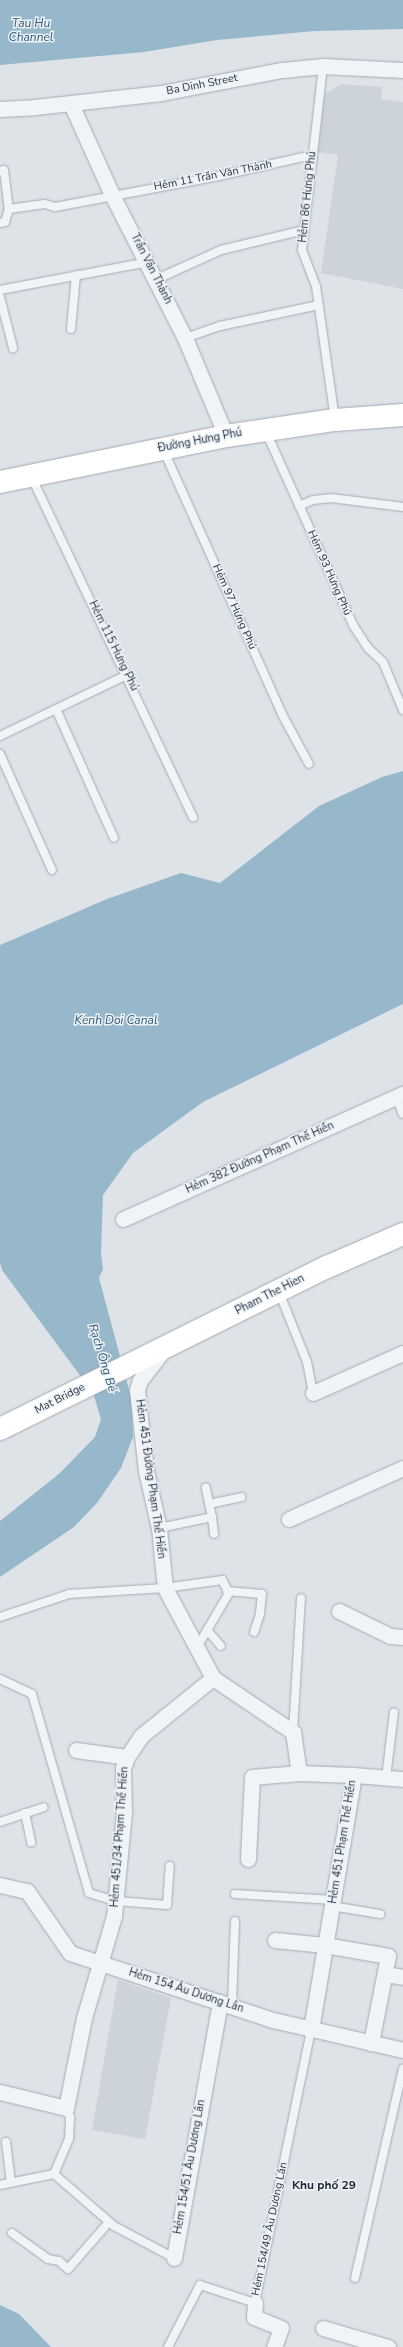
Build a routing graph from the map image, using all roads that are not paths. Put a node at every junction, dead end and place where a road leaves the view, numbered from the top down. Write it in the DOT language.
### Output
graph roads {
  1 [pos="323,66"];
  2 [pos="403,70"];
  3 [pos="71,104"];
  4 [pos="0,109"];
  5 [pos="312,155"];
  6 [pos="0,171"];
  7 [pos="112,195"];
  8 [pos="9,209"];
  9 [pos="0,223"];
  10 [pos="304,230"];
  11 [pos="148,262"];
  12 [pos="76,275"];
  13 [pos="157,279"];
  14 [pos="0,290"];
  15 [pos="0,297"];
  16 [pos="319,305"];
  17 [pos="71,329"];
  18 [pos="185,338"];
  19 [pos="13,348"];
  20 [pos="403,415"];
  21 [pos="335,420"];
  22 [pos="265,430"];
  23 [pos="226,436"];
  24 [pos="163,448"];
  25 [pos="31,476"];
  26 [pos="0,482"];
  27 [pos="299,506"];
  28 [pos="403,507"];
  29 [pos="127,676"];
  30 [pos="56,709"];
  31 [pos="403,710"];
  32 [pos="0,736"];
  33 [pos="0,754"];
  34 [pos="309,764"];
  35 [pos="193,817"];
  36 [pos="114,838"];
  37 [pos="52,870"];
  38 [pos="400,1096"];
  39 [pos="403,1114"];
  40 [pos="123,1218"];
  41 [pos="403,1234"];
  42 [pos="279,1291"];
  43 [pos="164,1349"];
  44 [pos="403,1353"];
  45 [pos="139,1360"];
  46 [pos="313,1393"];
  47 [pos="0,1429"];
  48 [pos="403,1468"];
  49 [pos="206,1488"];
  50 [pos="241,1497"];
  51 [pos="209,1504"];
  52 [pos="212,1517"];
  53 [pos="289,1519"];
  54 [pos="159,1528"];
  55 [pos="214,1534"];
  56 [pos="165,1588"];
  57 [pos="227,1591"];
  58 [pos="301,1598"];
  59 [pos="339,1611"];
  60 [pos="0,1617"];
  61 [pos="207,1630"];
  62 [pos="254,1632"];
  63 [pos="403,1637"];
  64 [pos="221,1646"];
  65 [pos="196,1649"];
  66 [pos="213,1678"];
  67 [pos="0,1679"];
  68 [pos="394,1712"];
  69 [pos="293,1732"];
  70 [pos="76,1750"];
  71 [pos="127,1757"];
  72 [pos="299,1773"];
  73 [pos="354,1776"];
  74 [pos="386,1778"];
  75 [pos="403,1779"];
  76 [pos="44,1807"];
  77 [pos="24,1813"];
  78 [pos="0,1822"];
  79 [pos="31,1842"];
  80 [pos="248,1859"];
  81 [pos="170,1866"];
  82 [pos="0,1885"];
  83 [pos="235,1894"];
  84 [pos="116,1901"];
  85 [pos="333,1903"];
  86 [pos="380,1914"];
  87 [pos="235,1921"];
  88 [pos="276,1940"];
  89 [pos="325,1945"];
  90 [pos="99,1962"];
  91 [pos="384,1974"];
  92 [pos="403,1977"];
  93 [pos="226,2004"];
  94 [pos="311,2029"];
  95 [pos="371,2043"];
  96 [pos="403,2050"];
  97 [pos="403,2068"];
  98 [pos="0,2092"];
  99 [pos="66,2108"];
  100 [pos="6,2142"];
  101 [pos="54,2174"];
  102 [pos="11,2183"];
  103 [pos="0,2185"];
  104 [pos="109,2222"];
  105 [pos="12,2233"];
  106 [pos="174,2258"];
  107 [pos="355,2278"];
  108 [pos="255,2303"];
  109 [pos="323,2328"];
  110 [pos="168,2347"];
  111 [pos="274,2347"];
  112 [pos="388,2347"];
  1 -- 2 [label="street, Ba Dinh Street"];
  1 -- 3 [label="street, Ba Dinh Street"];
  1 -- 5 [label="lane, Hẻm 86 Hưng Phú"];
  3 -- 4 [label="street, Ba Dinh Street"];
  3 -- 7 [label="street, Trần Văn Thành"];
  5 -- 7 [label="lane, Hẻm 11 Trần Văn Thành"];
  5 -- 10 [label="lane, Hẻm 86 Hưng Phú"];
  6 -- 8 [label="lane"];
  7 -- 8 [label="lane, Hẻm 11 Trần Văn Thành"];
  7 -- 11 [label="street, Trần Văn Thành"];
  8 -- 9 [label="lane"];
  10 -- 13 [label="lane"];
  10 -- 16 [label="lane, Hẻm 86 Hưng Phú"];
  11 -- 12 [label="lane"];
  11 -- 13 [label="street, Trần Văn Thành"];
  12 -- 14 [label="lane"];
  12 -- 17 [label="lane"];
  13 -- 18 [label="street, Trần Văn Thành"];
  15 -- 19 [label="lane"];
  16 -- 18 [label="lane"];
  16 -- 21 [label="lane, Hẻm 86 Hưng Phú"];
  18 -- 23 [label="street, Trần Văn Thành"];
  20 -- 21 [label="main road, Đường Hưng Phú"];
  21 -- 22 [label="main road, Đường Hưng Phú"];
  22 -- 23 [label="main road, Đường Hưng Phú"];
  22 -- 27 [label="lane, Hẻm 93 Hưng Phú"];
  23 -- 24 [label="main road, Đường Hưng Phú"];
  24 -- 25 [label="main road, Đường Hưng Phú"];
  24 -- 34 [label="lane, Hẻm 97 Hưng Phú"];
  25 -- 26 [label="main road, Đường Hưng Phú"];
  25 -- 29 [label="lane, Hẻm 115 Hưng Phú"];
  27 -- 28 [label="lane"];
  27 -- 31 [label="lane, Hẻm 93 Hưng Phú"];
  29 -- 30 [label="lane"];
  29 -- 35 [label="lane, Hẻm 115 Hưng Phú"];
  30 -- 32 [label="lane"];
  30 -- 36 [label="lane"];
  33 -- 37 [label="lane"];
  38 -- 39 [label="lane"];
  38 -- 40 [label="street, Hẻm 382 Đường Phạm Thế Hiển"];
  41 -- 42 [label="main road, Pham The Hien"];
  42 -- 43 [label="main road, Pham The Hien"];
  42 -- 46 [label="lane"];
  43 -- 45 [label="main road, Pham The Hien"];
  43 -- 54 [label="street, Hẻm 451 Đường Phạm Thế Hiển"];
  44 -- 46 [label="street"];
  45 -- 47 [label="main road, Mat Bridge"];
  48 -- 53 [label="street"];
  49 -- 51 [label="lane"];
  50 -- 51 [label="lane"];
  51 -- 52 [label="lane"];
  52 -- 54 [label="lane"];
  52 -- 55 [label="lane"];
  54 -- 56 [label="street, Hẻm 451 Đường Phạm Thế Hiển"];
  56 -- 57 [label="lane"];
  56 -- 60 [label="lane"];
  56 -- 65 [label="street, Hẻm 451 Đường Phạm Thế Hiển"];
  57 -- 61 [label="lane"];
  57 -- 62 [label="lane"];
  58 -- 69 [label="lane"];
  59 -- 63 [label="street"];
  61 -- 64 [label="lane"];
  61 -- 65 [label="lane"];
  65 -- 66 [label="street, Hẻm 451 Đường Phạm Thế Hiển"];
  66 -- 69 [label="street"];
  66 -- 71 [label="street, Hẻm 451/34 Phạm Thế Hiển"];
  67 -- 84 [label="lane"];
  68 -- 74 [label="lane"];
  69 -- 72 [label="street"];
  70 -- 71 [label="street, Hẻm 451/34 Phạm Thế Hiển"];
  71 -- 84 [label="street, Hẻm 451/34 Phạm Thế Hiển"];
  72 -- 73 [label="street, Hẻm 451 Phạm Thế Hiển"];
  72 -- 80 [label="street, Hẻm 451 Phạm Thế Hiển"];
  73 -- 74 [label="street"];
  73 -- 85 [label="street, Hẻm 451 Phạm Thế Hiển"];
  74 -- 75 [label="street"];
  76 -- 77 [label="lane"];
  77 -- 78 [label="lane"];
  77 -- 79 [label="lane"];
  81 -- 84 [label="lane"];
  82 -- 90 [label="street, Hẻm 154 Âu Dương Lân"];
  83 -- 85 [label="lane"];
  84 -- 90 [label="street, Hẻm 451/34 Phạm Thế Hiển"];
  85 -- 86 [label="lane"];
  85 -- 89 [label="street, Hẻm 451 Phạm Thế Hiển"];
  87 -- 93 [label="lane"];
  88 -- 89 [label="street"];
  89 -- 91 [label="street"];
  89 -- 94 [label="street, Hẻm 451 Phạm Thế Hiển"];
  90 -- 93 [label="street, Hẻm 154 Âu Dương Lân"];
  90 -- 99 [label="street, Hẻm 451/34 Phạm Thế Hiển"];
  91 -- 92 [label="street"];
  91 -- 95 [label="street"];
  93 -- 94 [label="street, Hẻm 154 Âu Dương Lân"];
  93 -- 106 [label="street, Hẻm 154/51 Âu Dương Lân"];
  94 -- 95 [label="street, Hẻm 154 Âu Dương Lân"];
  94 -- 108 [label="lane, Hẻm 154/49 Âu Dương Lân"];
  95 -- 96 [label="street, Hẻm 154 Âu Dương Lân"];
  97 -- 107 [label="lane"];
  98 -- 99 [label="street"];
  99 -- 101 [label="lane"];
  100 -- 102 [label="lane"];
  101 -- 102 [label="lane"];
  101 -- 104 [label="lane, Hẻm 154/51 Âu Dương Lân"];
  102 -- 103 [label="lane"];
  104 -- 105 [label="lane"];
  104 -- 106 [label="lane, Hẻm 154/51 Âu Dương Lân"];
  108 -- 110 [label="lane, Hẻm 154/49 Âu Dương Lân"];
  108 -- 111 [label="street"];
  109 -- 112 [label="street"];
}
